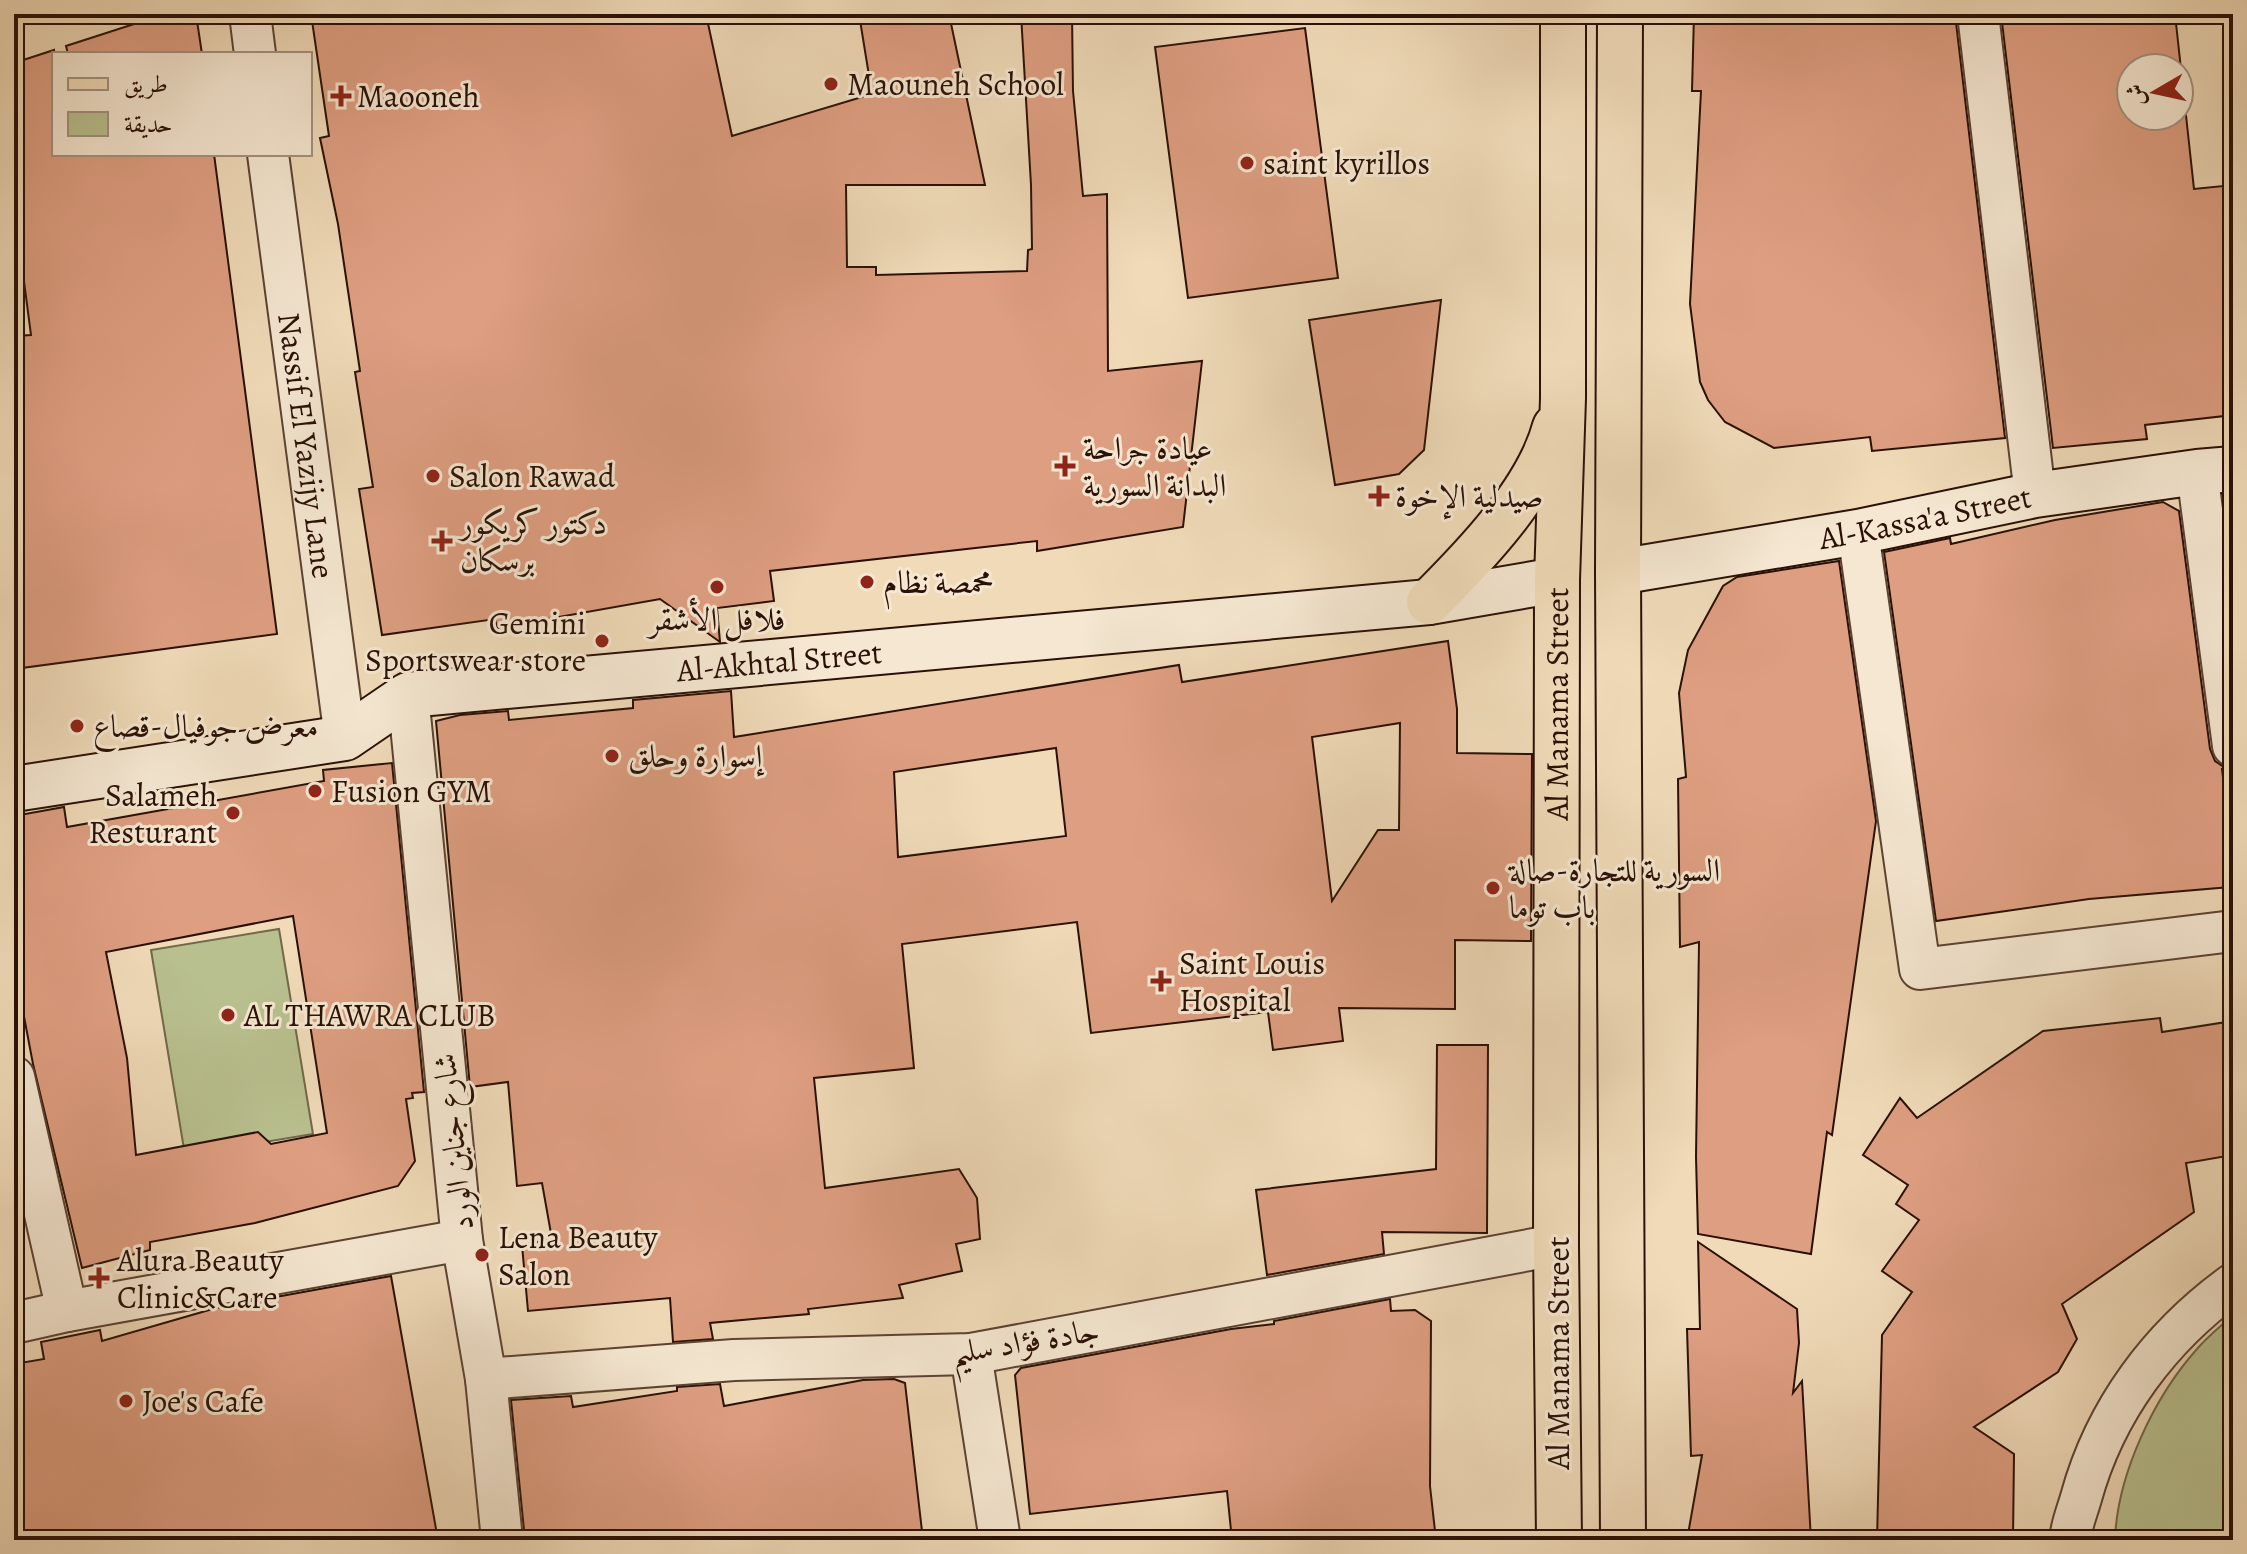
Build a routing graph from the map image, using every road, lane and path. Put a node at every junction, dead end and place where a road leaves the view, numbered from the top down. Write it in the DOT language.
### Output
graph roads {
  1 [pos="250,14"];
  2 [pos="1563,14"];
  3 [pos="1620,14"];
  4 [pos="1978,14"];
  5 [pos="255,52"];
  6 [pos="268,156"];
  7 [pos="1563,398"];
  8 [pos="2215,470"];
  9 [pos="2035,495"];
  10 [pos="1858,532"];
  11 [pos="1618,572"];
  12 [pos="1557,580"];
  13 [pos="1429,602"];
  14 [pos="408,695"];
  15 [pos="345,738"];
  16 [pos="2233,746"];
  17 [pos="14,789"];
  18 [pos="2233,931"];
  19 [pos="14,1077"];
  20 [pos="462,1240"];
  21 [pos="1556,1245"];
  22 [pos="2233,1284"];
  23 [pos="67,1311"];
  24 [pos="14,1323"];
  25 [pos="971,1354"];
  26 [pos="486,1379"];
  27 [pos="502,1540"];
  28 [pos="1000,1540"];
  29 [pos="1559,1540"];
  30 [pos="1623,1540"];
  31 [pos="2070,1540"];
  1 -- 5 [label="street"];
  2 -- 7 [label="main road, Al Manama Street"];
  3 -- 11 [label="main road, Al Manama Street"];
  4 -- 9 [label="street"];
  6 -- 15 [label="street, Nassif El Yazijy Lane"];
  7 -- 12 [label="main road, Al Manama Street"];
  7 -- 13 [label="main road"];
  8 -- 9 [label="main road, Al-Kassa'a Street"];
  8 -- 16 [label="street"];
  9 -- 10 [label="main road, Al-Kassa'a Street"];
  10 -- 11 [label="main road, Al-Kassa'a Street"];
  10 -- 18 [label="street"];
  11 -- 30 [label="main road, Al Manama Street"];
  12 -- 13 [label="main road, Al-Akhtal Street"];
  12 -- 21 [label="main road, Al Manama Street"];
  13 -- 14 [label="main road, Al-Akhtal Street"];
  14 -- 15 [label="main road, Al-Akhtal Street"];
  14 -- 20 [label="street, شارع جناين الورد"];
  15 -- 17 [label="main road, Al-Akhtal Street"];
  19 -- 23 [label="street"];
  20 -- 23 [label="street"];
  20 -- 26 [label="street, شارع جناين الورد"];
  21 -- 25 [label="street, جادة فؤاد سليم"];
  21 -- 29 [label="main road, Al Manama Street"];
  22 -- 31 [label="street"];
  23 -- 24 [label="street"];
  25 -- 26 [label="street, جادة فؤاد سليم"];
  25 -- 28 [label="street"];
  26 -- 27 [label="street, شارع جناين الورد"];
}
